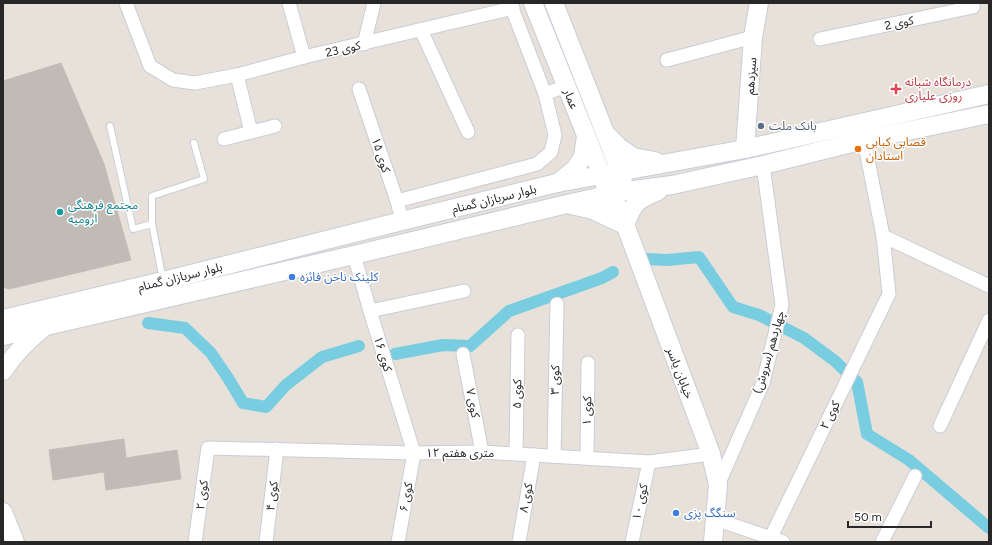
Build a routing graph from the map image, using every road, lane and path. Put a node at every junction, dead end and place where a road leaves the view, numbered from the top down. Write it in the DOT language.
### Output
graph roads {
  1 [pos="126,3"];
  2 [pos="289,3"];
  3 [pos="374,3"];
  4 [pos="554,3"];
  5 [pos="759,3"];
  6 [pos="972,3"];
  7 [pos="539,5"];
  8 [pos="511,6"];
  9 [pos="421,30"];
  10 [pos="753,37"];
  11 [pos="820,39"];
  12 [pos="364,44"];
  13 [pos="304,58"];
  14 [pos="667,60"];
  15 [pos="237,75"];
  16 [pos="566,86"];
  17 [pos="359,89"];
  18 [pos="545,94"];
  19 [pos="989,94"];
  20 [pos="989,114"];
  21 [pos="110,126"];
  22 [pos="275,126"];
  23 [pos="603,131"];
  24 [pos="251,132"];
  25 [pos="468,132"];
  26 [pos="586,136"];
  27 [pos="224,140"];
  28 [pos="864,140"];
  29 [pos="194,142"];
  30 [pos="745,149"];
  31 [pos="668,164"];
  32 [pos="763,165"];
  33 [pos="620,171"];
  34 [pos="602,175"];
  35 [pos="557,184"];
  36 [pos="672,184"];
  37 [pos="618,198"];
  38 [pos="396,201"];
  39 [pos="567,204"];
  40 [pos="402,221"];
  41 [pos="152,224"];
  42 [pos="625,225"];
  43 [pos="883,236"];
  44 [pos="354,255"];
  45 [pos="163,281"];
  46 [pos="989,286"];
  47 [pos="464,291"];
  48 [pos="557,304"];
  49 [pos="3,307"];
  50 [pos="370,311"];
  51 [pos="23,314"];
  52 [pos="3,319"];
  53 [pos="989,320"];
  54 [pos="46,326"];
  55 [pos="518,335"];
  56 [pos="3,336"];
  57 [pos="463,354"];
  58 [pos="588,363"];
  59 [pos="3,371"];
  60 [pos="940,426"];
  61 [pos="208,448"];
  62 [pos="277,449"];
  63 [pos="482,452"];
  64 [pos="414,453"];
  65 [pos="516,454"];
  66 [pos="711,454"];
  67 [pos="534,455"];
  68 [pos="554,456"];
  69 [pos="587,458"];
  70 [pos="649,462"];
  71 [pos="915,476"];
  72 [pos="718,485"];
  73 [pos="3,512"];
  74 [pos="715,519"];
  75 [pos="777,539"];
  76 [pos="15,542"];
  77 [pos="195,542"];
  78 [pos="266,542"];
  79 [pos="398,542"];
  80 [pos="519,542"];
  81 [pos="632,542"];
  82 [pos="713,542"];
  83 [pos="882,542"];
  1 -- 15 [label="street, کوی 23"];
  2 -- 13 [label="street"];
  3 -- 12 [label="street"];
  4 -- 23 [label="main road, عمار"];
  5 -- 10 [label="main road, سیزدهم"];
  6 -- 11 [label="street, کوی 2"];
  7 -- 16 [label="main road, عمار"];
  8 -- 9 [label="street, کوی 23"];
  8 -- 18 [label="street"];
  9 -- 12 [label="street, کوی 23"];
  9 -- 25 [label="street"];
  10 -- 14 [label="street"];
  10 -- 30 [label="main road, سیزدهم"];
  12 -- 13 [label="street, کوی 23"];
  13 -- 15 [label="street, کوی 23"];
  15 -- 24 [label="street"];
  16 -- 18 [label="street"];
  16 -- 26 [label="main road, عمار"];
  17 -- 38 [label="street, کوی ۱۵"];
  18 -- 38 [label="street"];
  19 -- 30 [label="main road, بلوار سربازان گمنام"];
  20 -- 28 [label="main road, بلوار سربازان گمنام"];
  21 -- 41 [label="lane"];
  22 -- 24 [label="street"];
  23 -- 31 [label="main road"];
  23 -- 33 [label="main road, عمار"];
  24 -- 27 [label="street"];
  26 -- 34 [label="main road, عمار"];
  26 -- 35 [label="main road"];
  28 -- 32 [label="main road, بلوار سربازان گمنام"];
  28 -- 43 [label="street"];
  29 -- 41 [label="lane"];
  30 -- 31 [label="main road, بلوار سربازان گمنام"];
  31 -- 33 [label="main road, بلوار سربازان گمنام"];
  32 -- 36 [label="main road, بلوار سربازان گمنام"];
  32 -- 72 [label="street, چهاردهم (سروش)"];
  33 -- 34 [label="main road, بلوار سربازان گمنام"];
  33 -- 37 [label="main road, عمار"];
  34 -- 35 [label="main road, بلوار سربازان گمنام"];
  34 -- 37 [label="main road, عمار"];
  35 -- 40 [label="main road, بلوار سربازان گمنام"];
  36 -- 37 [label="main road, بلوار سربازان گمنام"];
  36 -- 42 [label="main road"];
  37 -- 39 [label="main road, بلوار سربازان گمنام"];
  37 -- 42 [label="main road, خیابان یاسر"];
  38 -- 40 [label="street, کوی ۱۵"];
  39 -- 42 [label="main road"];
  39 -- 44 [label="main road, بلوار سربازان گمنام"];
  40 -- 45 [label="main road, بلوار سربازان گمنام"];
  41 -- 45 [label="lane"];
  42 -- 66 [label="main road, خیابان یاسر"];
  43 -- 46 [label="street"];
  43 -- 75 [label="street, کوی ۲"];
  44 -- 50 [label="street, کوی ۱۶"];
  44 -- 54 [label="main road, بلوار سربازان گمنام"];
  45 -- 51 [label="main road, بلوار سربازان گمنام"];
  47 -- 50 [label="street"];
  48 -- 68 [label="street, کوی ۳"];
  49 -- 51 [label="main road"];
  50 -- 64 [label="street, کوی ۱۶"];
  51 -- 52 [label="main road, بلوار سربازان گمنام"];
  53 -- 60 [label="street"];
  54 -- 56 [label="main road, بلوار سربازان گمنام"];
  54 -- 59 [label="main road"];
  55 -- 65 [label="street, کوی ۵"];
  57 -- 63 [label="street, کوی ۷"];
  58 -- 69 [label="street, کوی ۱"];
  61 -- 62 [label="street, ۱۲ متری هفتم"];
  61 -- 77 [label="street, کوی ۲"];
  62 -- 64 [label="street, ۱۲ متری هفتم"];
  62 -- 78 [label="street, کوی ۴"];
  63 -- 64 [label="street, ۱۲ متری هفتم"];
  63 -- 65 [label="street, ۱۲ متری هفتم"];
  64 -- 79 [label="street, کوی ۶"];
  65 -- 67 [label="street, ۱۲ متری هفتم"];
  66 -- 70 [label="street, ۱۲ متری هفتم"];
  66 -- 72 [label="main road, خیابان یاسر"];
  67 -- 68 [label="street, ۱۲ متری هفتم"];
  67 -- 80 [label="street, کوی ۸"];
  68 -- 69 [label="street, ۱۲ متری هفتم"];
  69 -- 70 [label="street, ۱۲ متری هفتم"];
  70 -- 81 [label="street, کوی ۱۰"];
  71 -- 83 [label="street"];
  72 -- 74 [label="main road, خیابان یاسر"];
  73 -- 76 [label="main road"];
  74 -- 75 [label="street"];
  74 -- 82 [label="main road, خیابان یاسر"];
}
